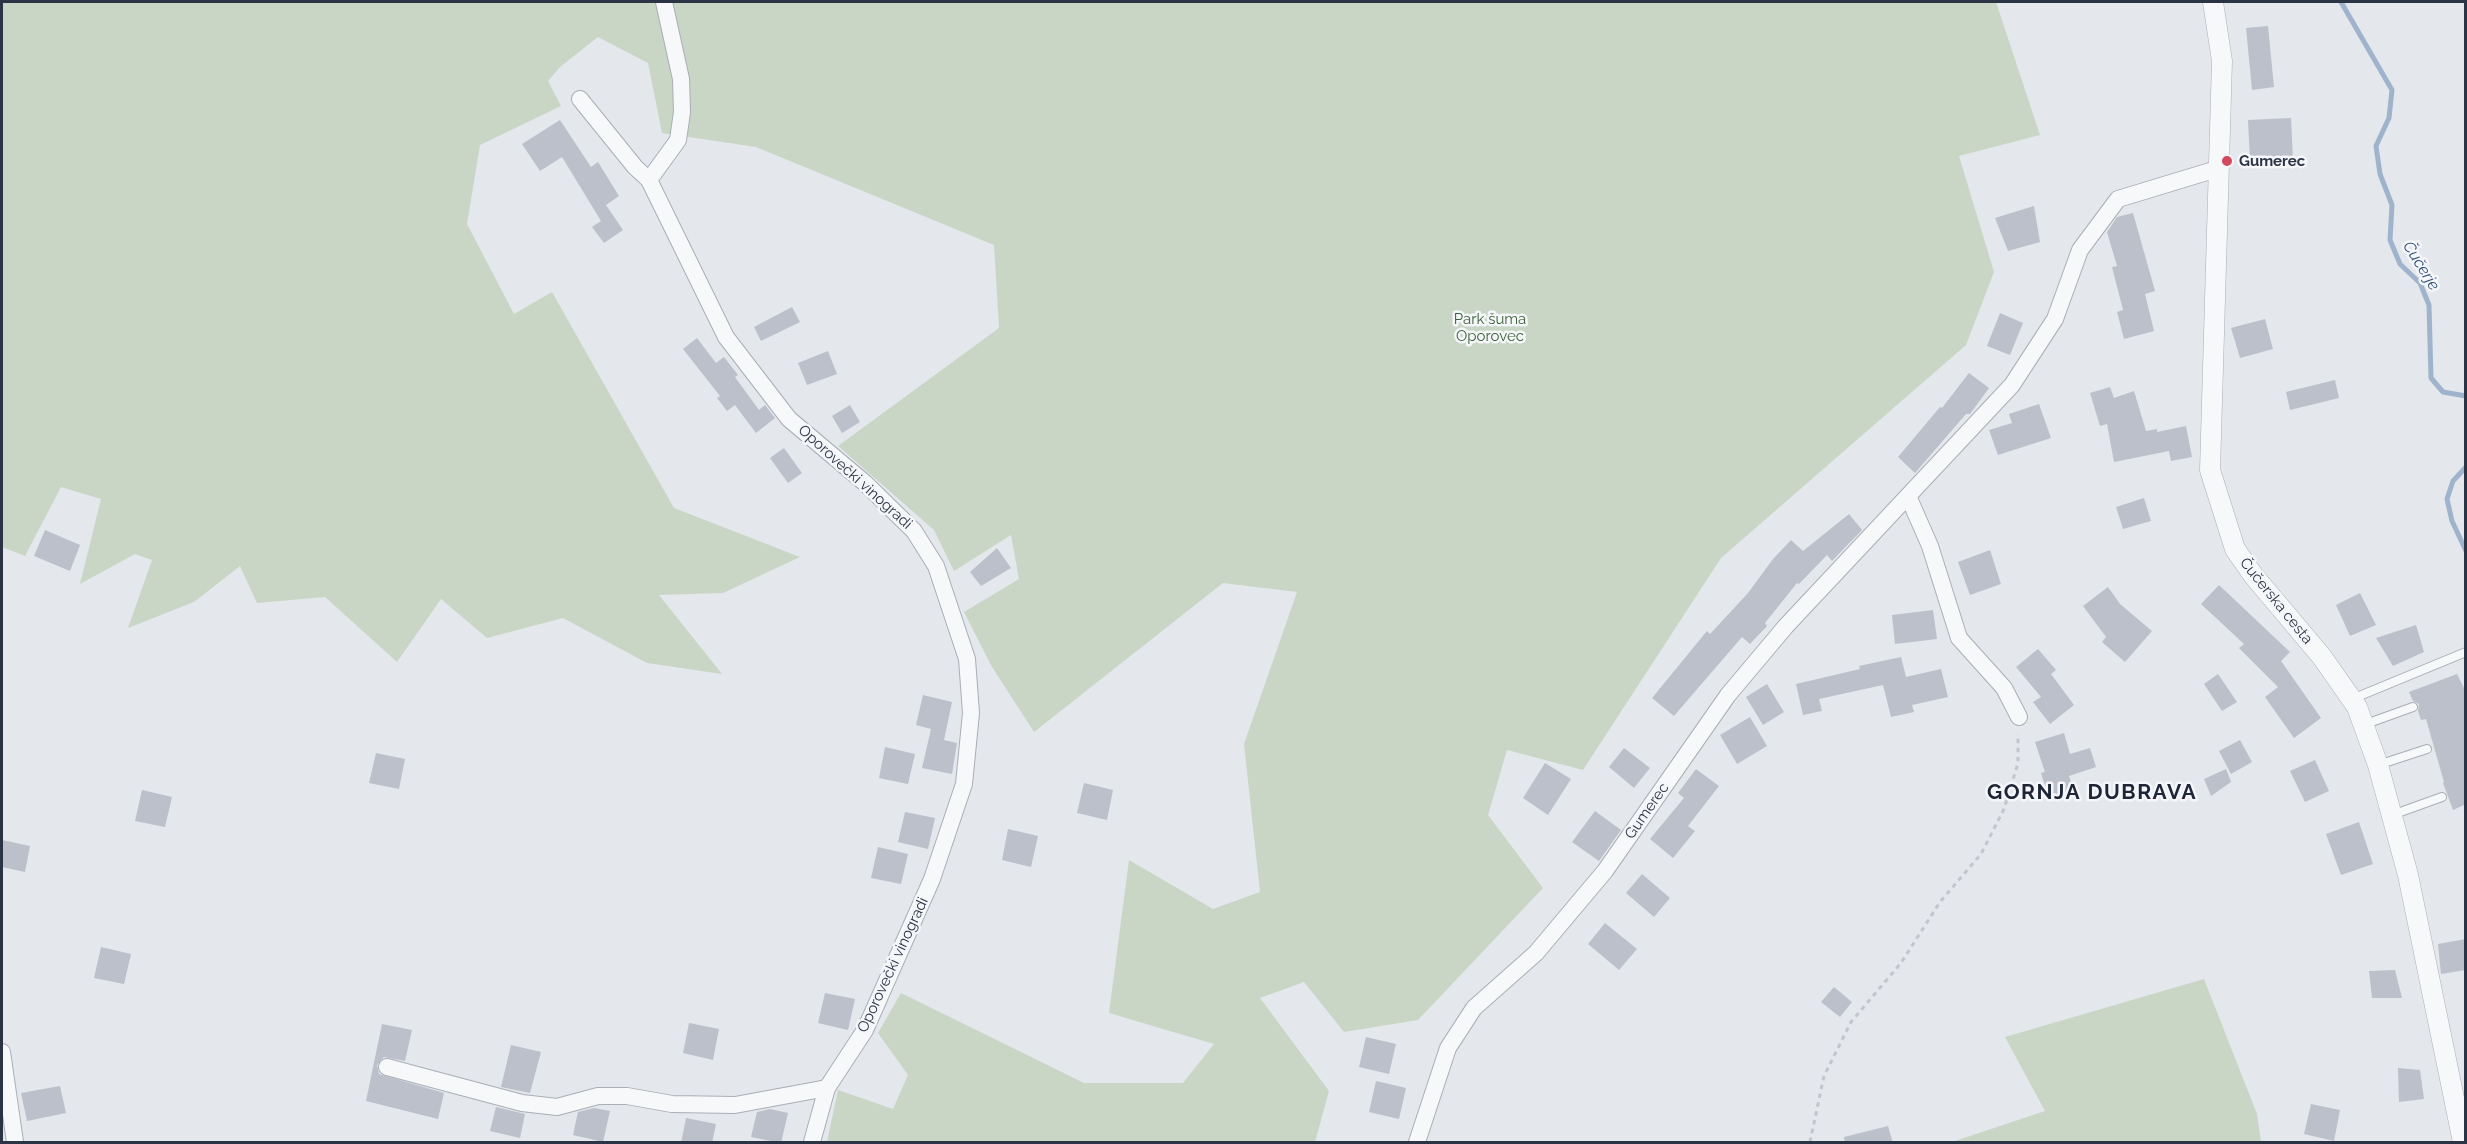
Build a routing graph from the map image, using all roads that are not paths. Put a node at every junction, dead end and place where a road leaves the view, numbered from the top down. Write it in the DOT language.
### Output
graph roads {
  1 [pos="664,2"];
  2 [pos="2212,2"];
  3 [pos="580,99"];
  4 [pos="2220,168"];
  5 [pos="649,180"];
  6 [pos="1908,496"];
  7 [pos="2466,652"];
  8 [pos="2352,700"];
  9 [pos="2412,707"];
  10 [pos="2019,717"];
  11 [pos="2363,725"];
  12 [pos="2427,748"];
  13 [pos="2378,765"];
  14 [pos="2442,797"];
  15 [pos="2391,815"];
  16 [pos="2,1052"];
  17 [pos="387,1067"];
  18 [pos="827,1088"];
  19 [pos="15,1143"];
  20 [pos="812,1143"];
  21 [pos="1417,1143"];
  22 [pos="2463,1143"];
  1 -- 5 [label="street"];
  2 -- 4 [label="street, Čučerska cesta"];
  3 -- 5 [label="street, Oporovečki vinogradi"];
  4 -- 6 [label="street, Gumerec"];
  4 -- 8 [label="street, Čučerska cesta"];
  5 -- 18 [label="street, Oporovečki vinogradi"];
  6 -- 10 [label="street"];
  6 -- 21 [label="street, Gumerec"];
  7 -- 8 [label="lane"];
  8 -- 11 [label="street, Čučerska cesta"];
  9 -- 11 [label="lane"];
  11 -- 13 [label="street, Čučerska cesta"];
  12 -- 13 [label="lane"];
  13 -- 15 [label="street, Čučerska cesta"];
  14 -- 15 [label="lane"];
  15 -- 22 [label="street, Čučerska cesta"];
  16 -- 19 [label="street"];
  17 -- 18 [label="street"];
  18 -- 20 [label="street, Oporovečki vinogradi"];
}
